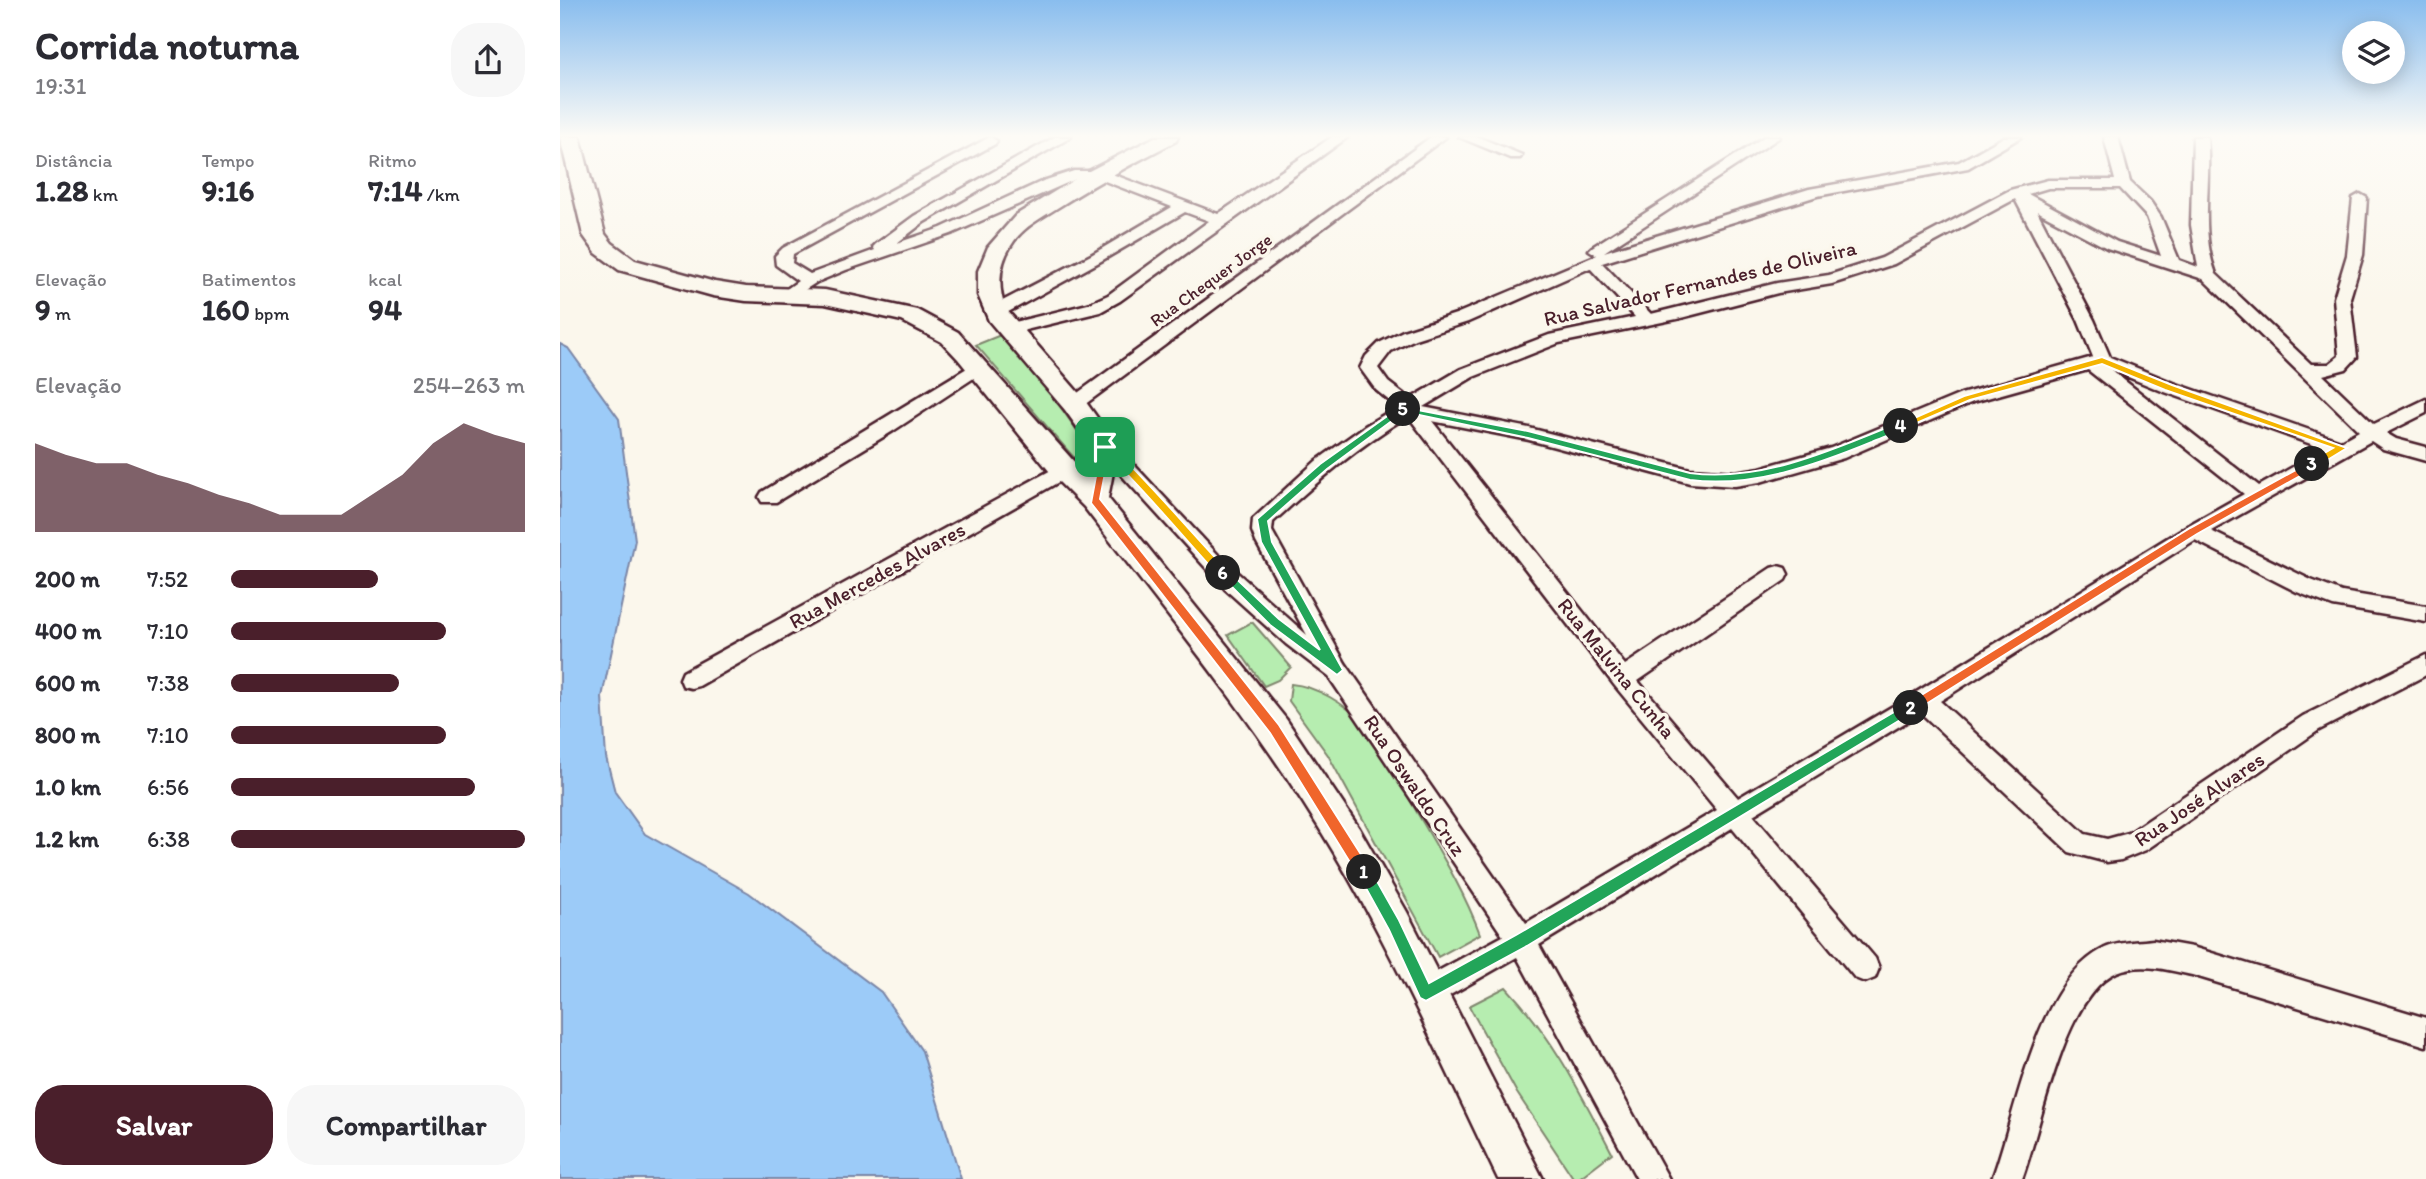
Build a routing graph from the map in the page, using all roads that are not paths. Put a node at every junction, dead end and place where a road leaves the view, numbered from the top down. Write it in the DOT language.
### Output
graph roads {
  1 [pos="583,192"];
  2 [pos="895,192"];
  3 [pos="967,192"];
  4 [pos="1031,192"];
  5 [pos="1070,192"];
  6 [pos="1144,192"];
  7 [pos="1261,192"];
  8 [pos="1364,192"];
  9 [pos="1687,192"];
  10 [pos="1811,192"];
  11 [pos="2029,192"];
  12 [pos="2132,192"];
  13 [pos="2201,192"];
  14 [pos="2019,196"];
  15 [pos="2360,198"];
  16 [pos="1182,207"];
  17 [pos="1220,220"];
  18 [pos="865,258"];
  19 [pos="1592,261"];
  20 [pos="2172,263"];
  21 [pos="2209,276"];
  22 [pos="811,279"];
  23 [pos="786,295"];
  24 [pos="1646,319"];
  25 [pos="1002,321"];
  26 [pos="2097,362"];
  27 [pos="977,368"];
  28 [pos="2306,370"];
  29 [pos="1074,404"];
  30 [pos="2426,405"];
  31 [pos="1411,410"];
  32 [pos="2373,434"];
  33 [pos="1105,447"];
  34 [pos="2342,448"];
  35 [pos="2426,454"];
  36 [pos="1064,470"];
  37 [pos="2258,495"];
  38 [pos="769,497"];
  39 [pos="1094,500"];
  40 [pos="2194,531"];
  41 [pos="1778,574"];
  42 [pos="2426,614"];
  43 [pos="2426,664"];
  44 [pos="1337,670"];
  45 [pos="691,679"];
  46 [pos="1623,679"];
  47 [pos="1923,700"];
  48 [pos="1736,812"];
  49 [pos="1522,940"];
  50 [pos="1866,968"];
  51 [pos="1426,993"];
  52 [pos="2426,1032"];
  53 [pos="1521,1179"];
  54 [pos="1654,1179"];
  55 [pos="2007,1179"];
  1 -- 23 [label="main road"];
  2 -- 22 [label="street"];
  3 -- 18 [label="street"];
  4 -- 18 [label="street"];
  5 -- 25 [label="main road"];
  6 -- 16 [label="street"];
  7 -- 17 [label="street"];
  8 -- 29 [label="street, Rua Chequer Jorge"];
  9 -- 19 [label="street"];
  10 -- 19 [label="street"];
  11 -- 14 [label="street, Rua Salvador Fernandes de Oliveira"];
  12 -- 20 [label="street"];
  13 -- 21 [label="street"];
  14 -- 20 [label="street"];
  14 -- 24 [label="street, Rua Salvador Fernandes de Oliveira"];
  14 -- 26 [label="street"];
  15 -- 28 [label="street"];
  16 -- 17 [label="street"];
  16 -- 25 [label="street"];
  17 -- 25 [label="street"];
  18 -- 22 [label="street"];
  19 -- 24 [label="street"];
  19 -- 31 [label="street, Rua Malvina Cunha"];
  20 -- 21 [label="street"];
  21 -- 28 [label="street"];
  22 -- 23 [label="street"];
  23 -- 27 [label="main road"];
  24 -- 31 [label="street, Rua Salvador Fernandes de Oliveira"];
  25 -- 29 [label="main road"];
  26 -- 31 [label="street"];
  26 -- 34 [label="street"];
  26 -- 37 [label="street"];
  27 -- 36 [label="main road"];
  27 -- 38 [label="street"];
  28 -- 32 [label="street"];
  29 -- 33 [label="main road"];
  30 -- 32 [label="street"];
  31 -- 44 [label="street, Rua Salvador Fernandes de Oliveira"];
  31 -- 46 [label="street, Rua Malvina Cunha"];
  32 -- 34 [label="street"];
  32 -- 35 [label="street"];
  33 -- 39 [label="main road"];
  33 -- 44 [label="street, Rua Oswaldo Cruz"];
  34 -- 37 [label="street"];
  36 -- 39 [label="main road"];
  36 -- 45 [label="street, Rua Mercedes Alvares"];
  37 -- 40 [label="street"];
  39 -- 51 [label="main road"];
  40 -- 42 [label="street"];
  40 -- 47 [label="street"];
  41 -- 46 [label="street"];
  43 -- 47 [label="street, Rua José Alvares"];
  44 -- 49 [label="street, Rua Oswaldo Cruz"];
  46 -- 48 [label="street, Rua Malvina Cunha"];
  47 -- 48 [label="street"];
  48 -- 49 [label="street"];
  48 -- 50 [label="street, Rua Malvina Cunha"];
  49 -- 51 [label="street"];
  49 -- 54 [label="street, Rua Oswaldo Cruz"];
  51 -- 53 [label="main road"];
  52 -- 55 [label="street"];
}
